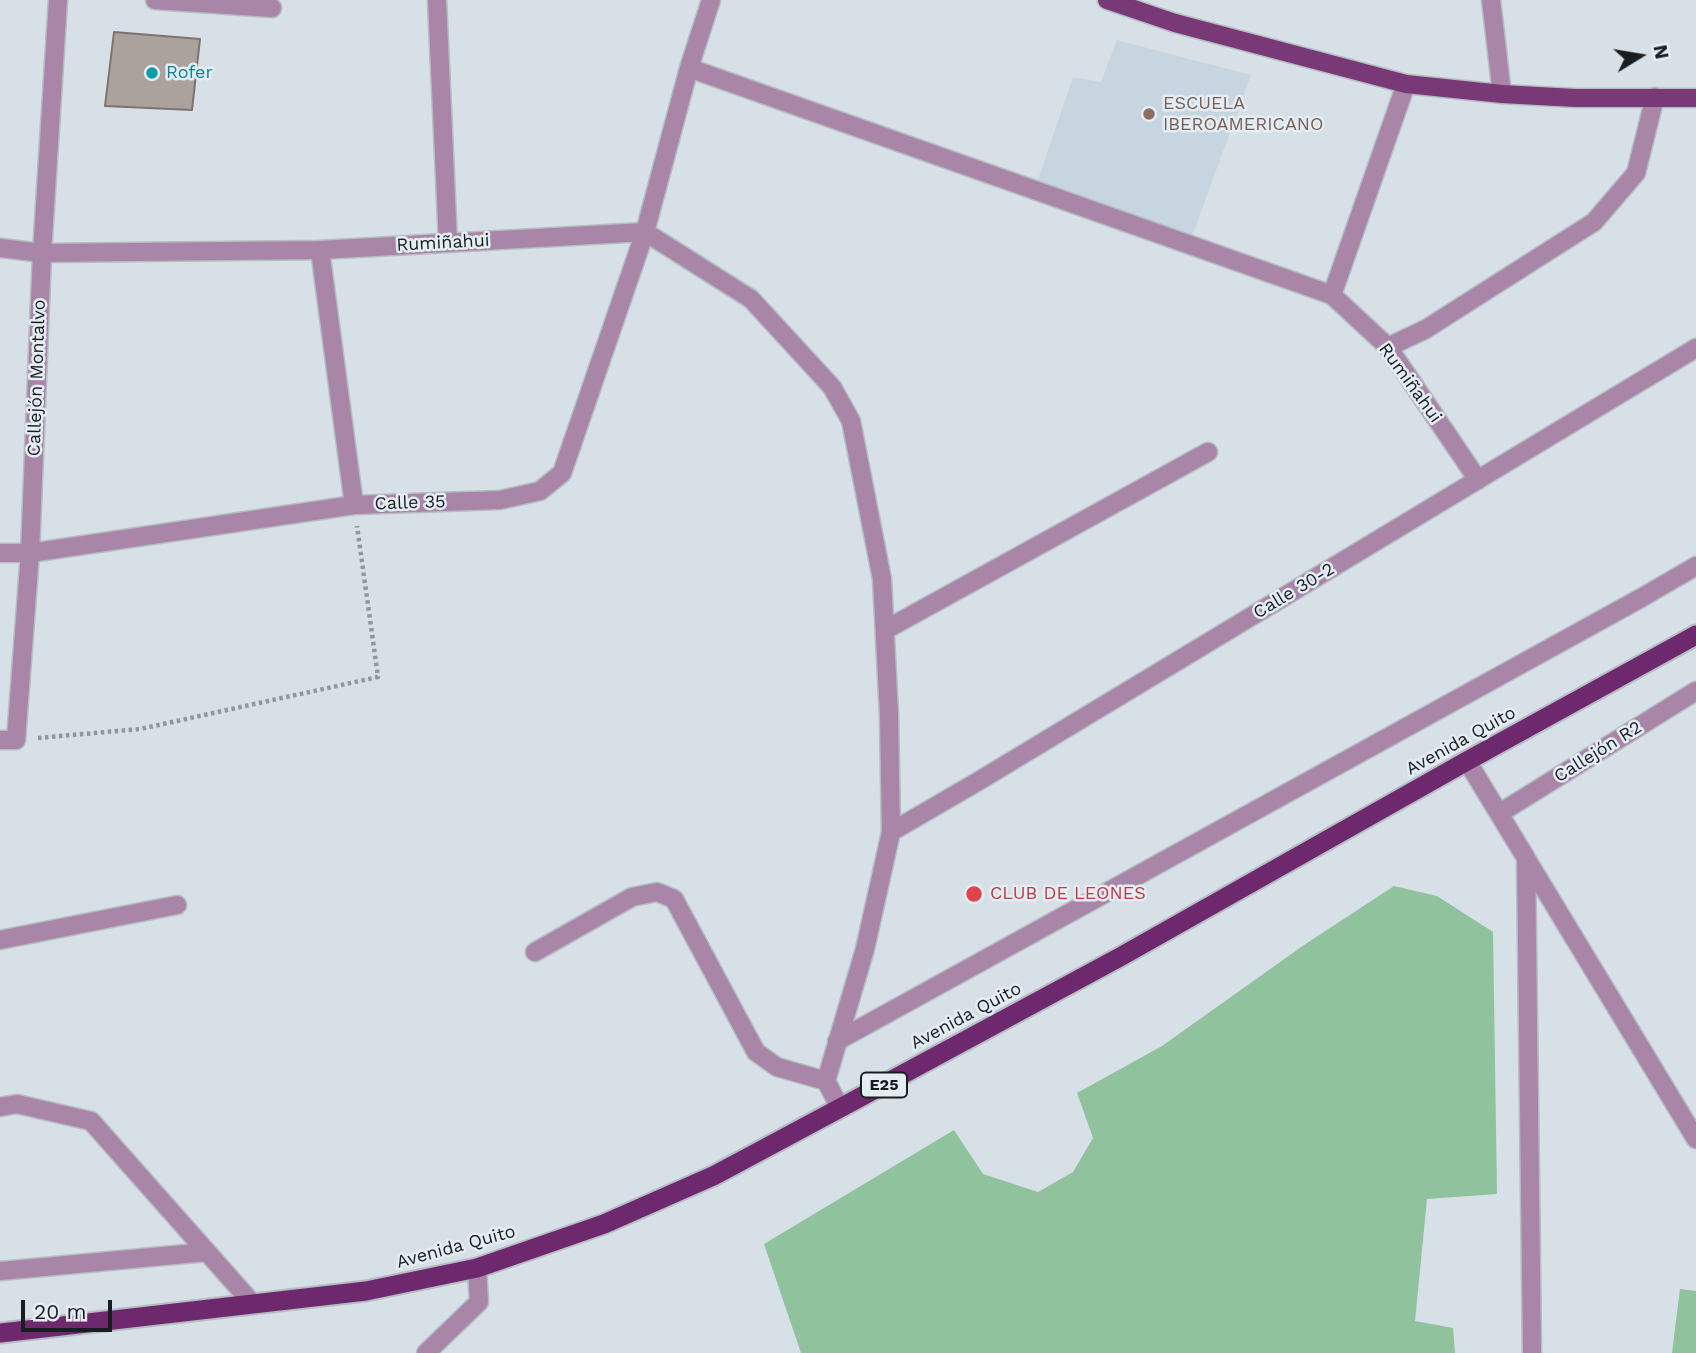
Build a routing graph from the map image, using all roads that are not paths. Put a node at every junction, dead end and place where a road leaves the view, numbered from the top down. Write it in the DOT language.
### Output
graph roads {
  1 [pos="58,0"];
  2 [pos="155,0"];
  3 [pos="437,0"];
  4 [pos="711,0"];
  5 [pos="1107,0"];
  6 [pos="1491,0"];
  7 [pos="272,8"];
  8 [pos="689,68"];
  9 [pos="1406,85"];
  10 [pos="1502,94"];
  11 [pos="1655,97"];
  12 [pos="1696,98"];
  13 [pos="645,232"];
  14 [pos="448,243"];
  15 [pos="0,248"];
  16 [pos="320,250"];
  17 [pos="42,253"];
  18 [pos="1332,295"];
  19 [pos="1388,347"];
  20 [pos="1696,348"];
  21 [pos="1208,452"];
  22 [pos="1478,480"];
  23 [pos="355,505"];
  24 [pos="0,553"];
  25 [pos="30,553"];
  26 [pos="1696,566"];
  27 [pos="885,630"];
  28 [pos="1696,635"];
  29 [pos="1696,691"];
  30 [pos="8,740"];
  31 [pos="1467,761"];
  32 [pos="1500,813"];
  33 [pos="891,832"];
  34 [pos="1526,858"];
  35 [pos="177,905"];
  36 [pos="0,940"];
  37 [pos="535,952"];
  38 [pos="837,1041"];
  39 [pos="826,1081"];
  40 [pos="0,1107"];
  41 [pos="840,1108"];
  42 [pos="1696,1139"];
  43 [pos="207,1252"];
  44 [pos="477,1268"];
  45 [pos="0,1271"];
  46 [pos="254,1304"];
  47 [pos="0,1333"];
  48 [pos="426,1353"];
  49 [pos="1532,1353"];
  1 -- 17 [label="street, Callejón Montalvo"];
  2 -- 7 [label="street"];
  3 -- 14 [label="street"];
  4 -- 8 [label="street"];
  5 -- 9 [label="main road"];
  6 -- 10 [label="street"];
  8 -- 13 [label="street"];
  8 -- 18 [label="street"];
  9 -- 10 [label="main road"];
  9 -- 18 [label="street"];
  10 -- 11 [label="main road"];
  11 -- 12 [label="main road"];
  11 -- 19 [label="street"];
  13 -- 14 [label="street, Rumiñahui"];
  13 -- 23 [label="street, Calle 35"];
  13 -- 27 [label="street"];
  14 -- 16 [label="street, Rumiñahui"];
  15 -- 17 [label="street, Rumiñahui"];
  16 -- 17 [label="street, Rumiñahui"];
  16 -- 23 [label="street"];
  17 -- 25 [label="street, Callejón Montalvo"];
  18 -- 19 [label="street, Rumiñahui"];
  19 -- 22 [label="street, Rumiñahui"];
  20 -- 22 [label="street, Calle 30-2"];
  21 -- 27 [label="street"];
  22 -- 33 [label="street, Calle 30-2"];
  23 -- 25 [label="street, Calle 35"];
  24 -- 25 [label="street, Calle 35"];
  25 -- 30 [label="street, Callejón Montalvo"];
  26 -- 38 [label="street"];
  27 -- 33 [label="street"];
  28 -- 31 [label="highway, Avenida Quito / E25"];
  29 -- 32 [label="street, Callejón R2"];
  31 -- 32 [label="street"];
  31 -- 41 [label="highway, Avenida Quito / E25"];
  32 -- 34 [label="street"];
  33 -- 38 [label="street"];
  34 -- 42 [label="street"];
  34 -- 49 [label="street"];
  35 -- 36 [label="street"];
  37 -- 39 [label="street"];
  38 -- 39 [label="street"];
  39 -- 41 [label="street"];
  40 -- 43 [label="street"];
  41 -- 44 [label="highway, Avenida Quito / E25"];
  43 -- 45 [label="street"];
  43 -- 46 [label="street"];
  44 -- 46 [label="highway, Avenida Quito / E25"];
  44 -- 48 [label="street"];
  46 -- 47 [label="highway, Avenida Quito / E25"];
}
